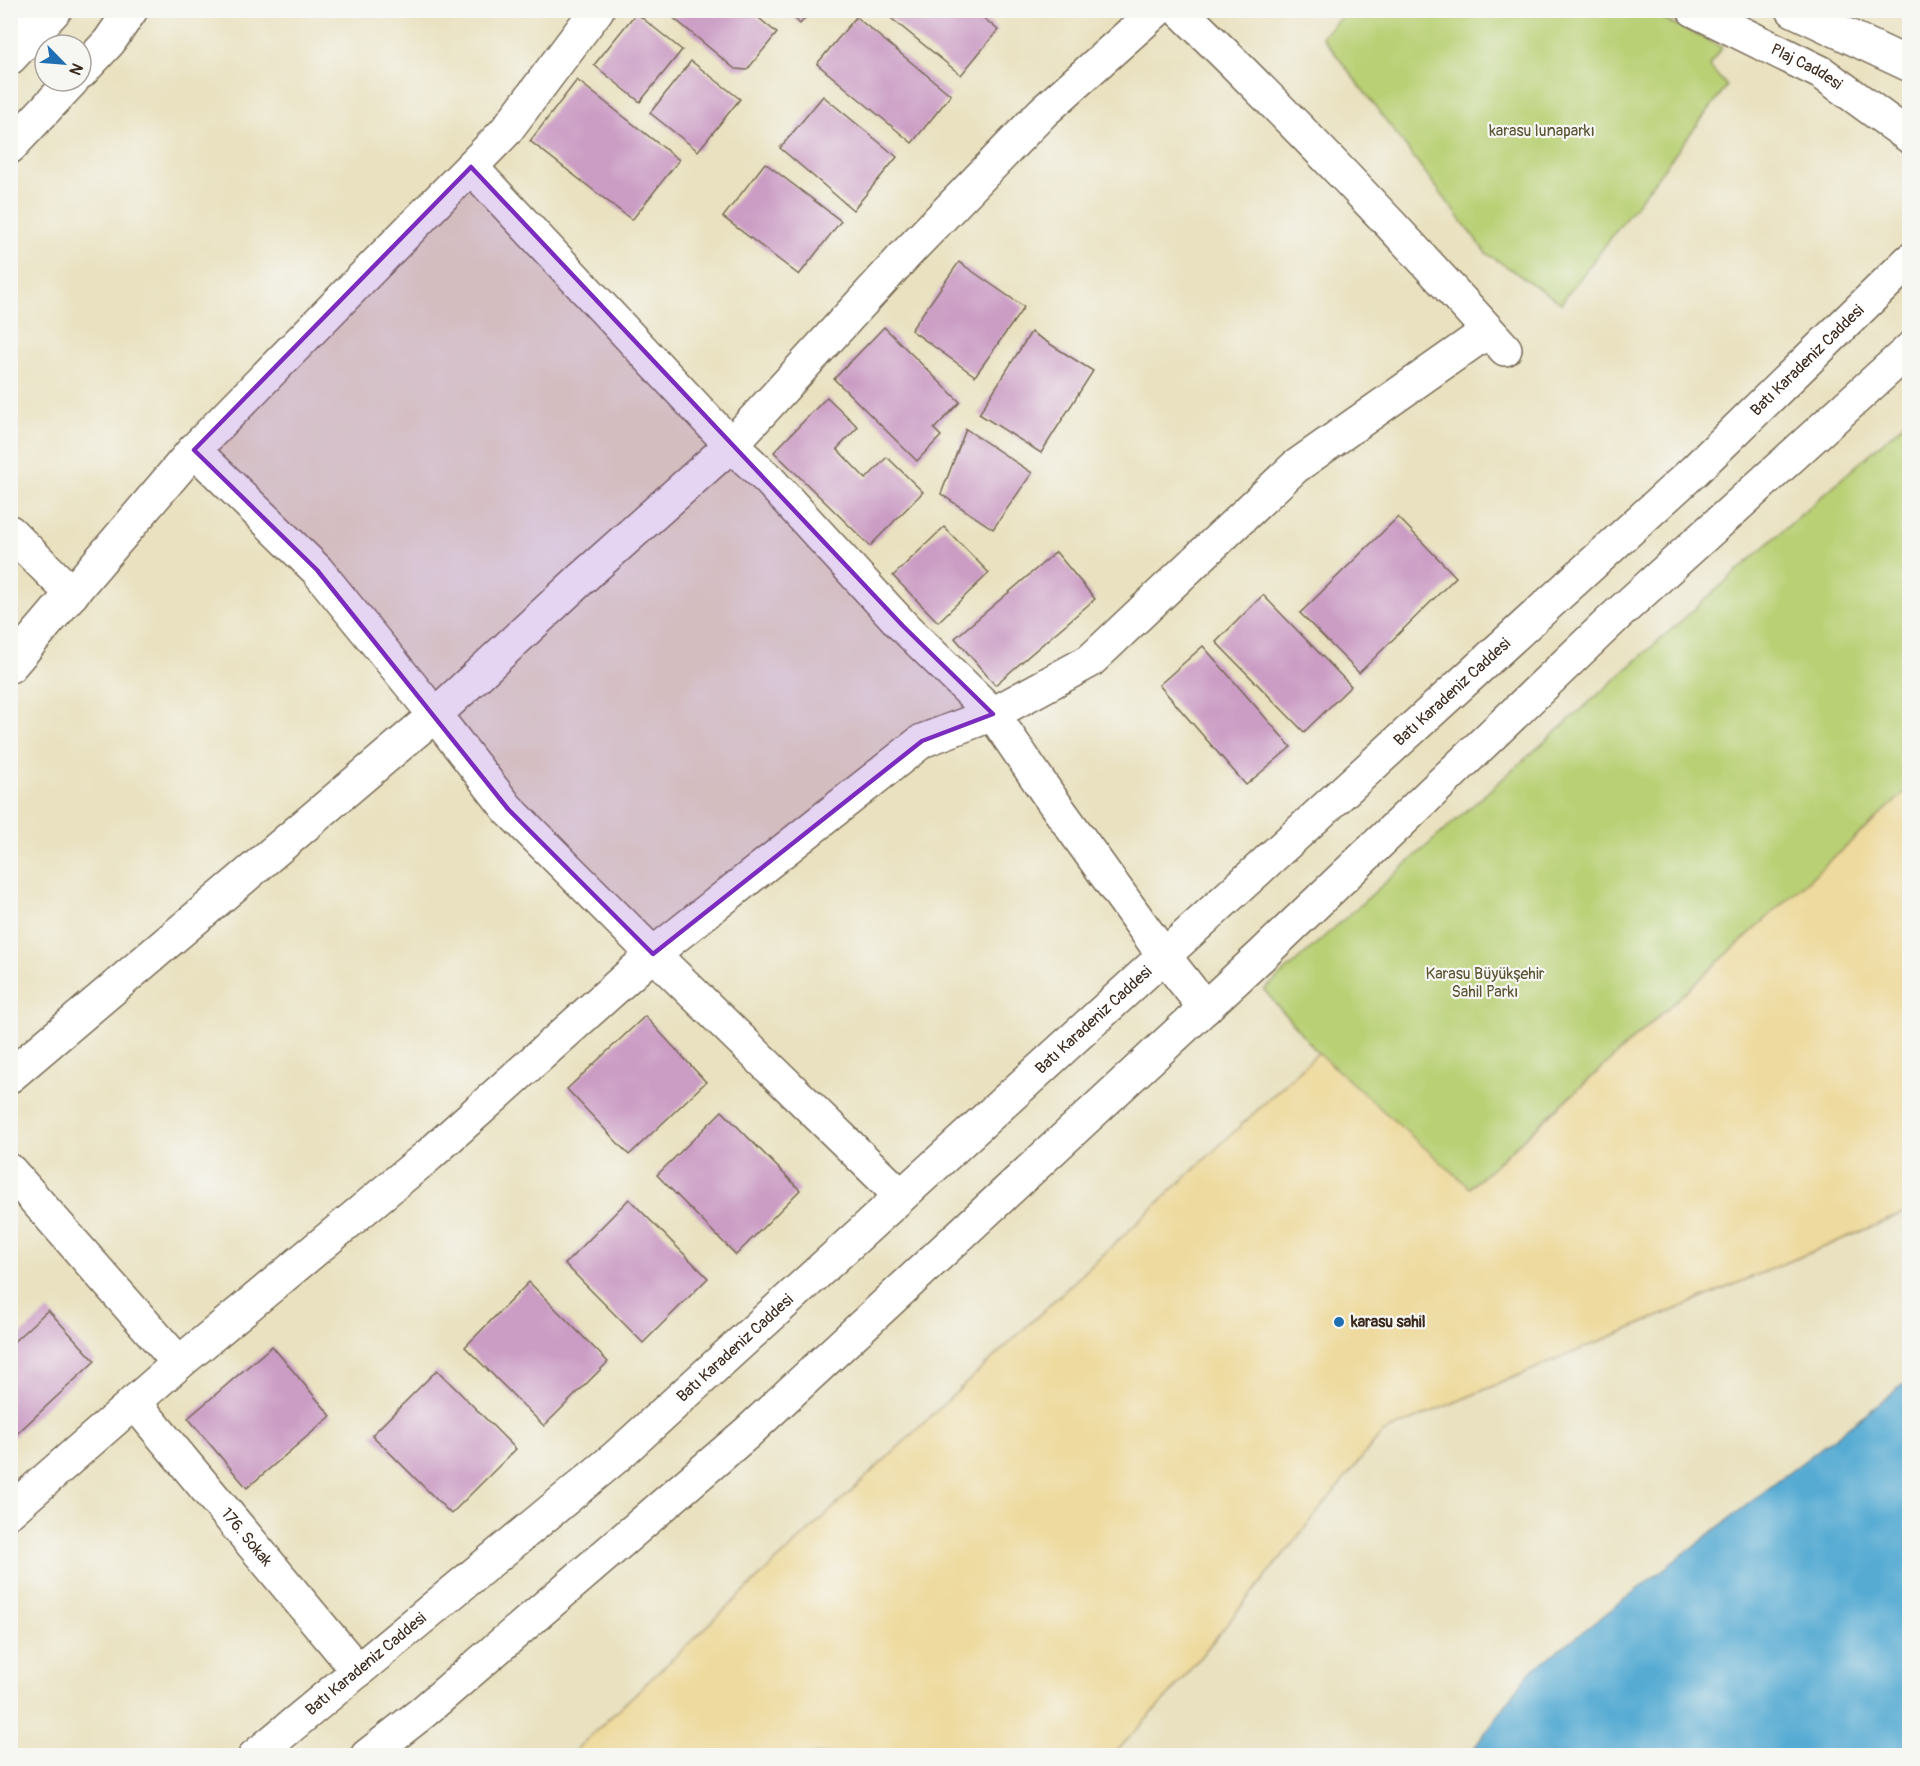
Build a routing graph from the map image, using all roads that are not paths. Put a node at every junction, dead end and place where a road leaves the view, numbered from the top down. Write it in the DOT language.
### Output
graph roads {
  1 [pos="131,10"];
  2 [pos="597,10"];
  3 [pos="1157,10"];
  4 [pos="1180,10"];
  5 [pos="1694,10"];
  6 [pos="1794,10"];
  7 [pos="33,19"];
  8 [pos="10,58"];
  9 [pos="93,59"];
  10 [pos="1910,65"];
  11 [pos="61,93"];
  12 [pos="1910,137"];
  13 [pos="10,147"];
  14 [pos="471,167"];
  15 [pos="1910,260"];
  16 [pos="1910,349"];
  17 [pos="731,445"];
  18 [pos="194,450"];
  19 [pos="10,532"];
  20 [pos="72,594"];
  21 [pos="10,666"];
  22 [pos="993,714"];
  23 [pos="435,715"];
  24 [pos="653,954"];
  25 [pos="1164,956"];
  26 [pos="1205,1008"];
  27 [pos="10,1076"];
  28 [pos="10,1171"];
  29 [pos="901,1197"];
  30 [pos="179,1363"];
  31 [pos="134,1402"];
  32 [pos="10,1511"];
  33 [pos="358,1671"];
  34 [pos="255,1755"];
  35 [pos="367,1755"];
  1 -- 9 [label="street"];
  2 -- 14 [label="street"];
  3 -- 17 [label="street"];
  4 -- 22 [label="street"];
  5 -- 12 [label="street, Plaj Caddesi"];
  6 -- 10 [label="street"];
  7 -- 8 [label="street"];
  11 -- 13 [label="street"];
  14 -- 17 [label="street"];
  14 -- 18 [label="street"];
  15 -- 25 [label="street, Batı Karadeniz Caddesi"];
  16 -- 26 [label="street"];
  17 -- 22 [label="street"];
  17 -- 23 [label="street"];
  18 -- 20 [label="street"];
  18 -- 23 [label="street"];
  19 -- 20 [label="street"];
  20 -- 21 [label="street"];
  22 -- 24 [label="street"];
  22 -- 25 [label="street"];
  23 -- 24 [label="street"];
  23 -- 27 [label="street"];
  24 -- 29 [label="street"];
  24 -- 30 [label="street"];
  25 -- 26 [label="street"];
  25 -- 29 [label="street, Batı Karadeniz Caddesi"];
  26 -- 35 [label="street"];
  28 -- 30 [label="street"];
  29 -- 33 [label="street, Batı Karadeniz Caddesi"];
  30 -- 31 [label="street"];
  31 -- 32 [label="street"];
  31 -- 33 [label="street, 176. Sokak"];
  33 -- 34 [label="street, Batı Karadeniz Caddesi"];
}
